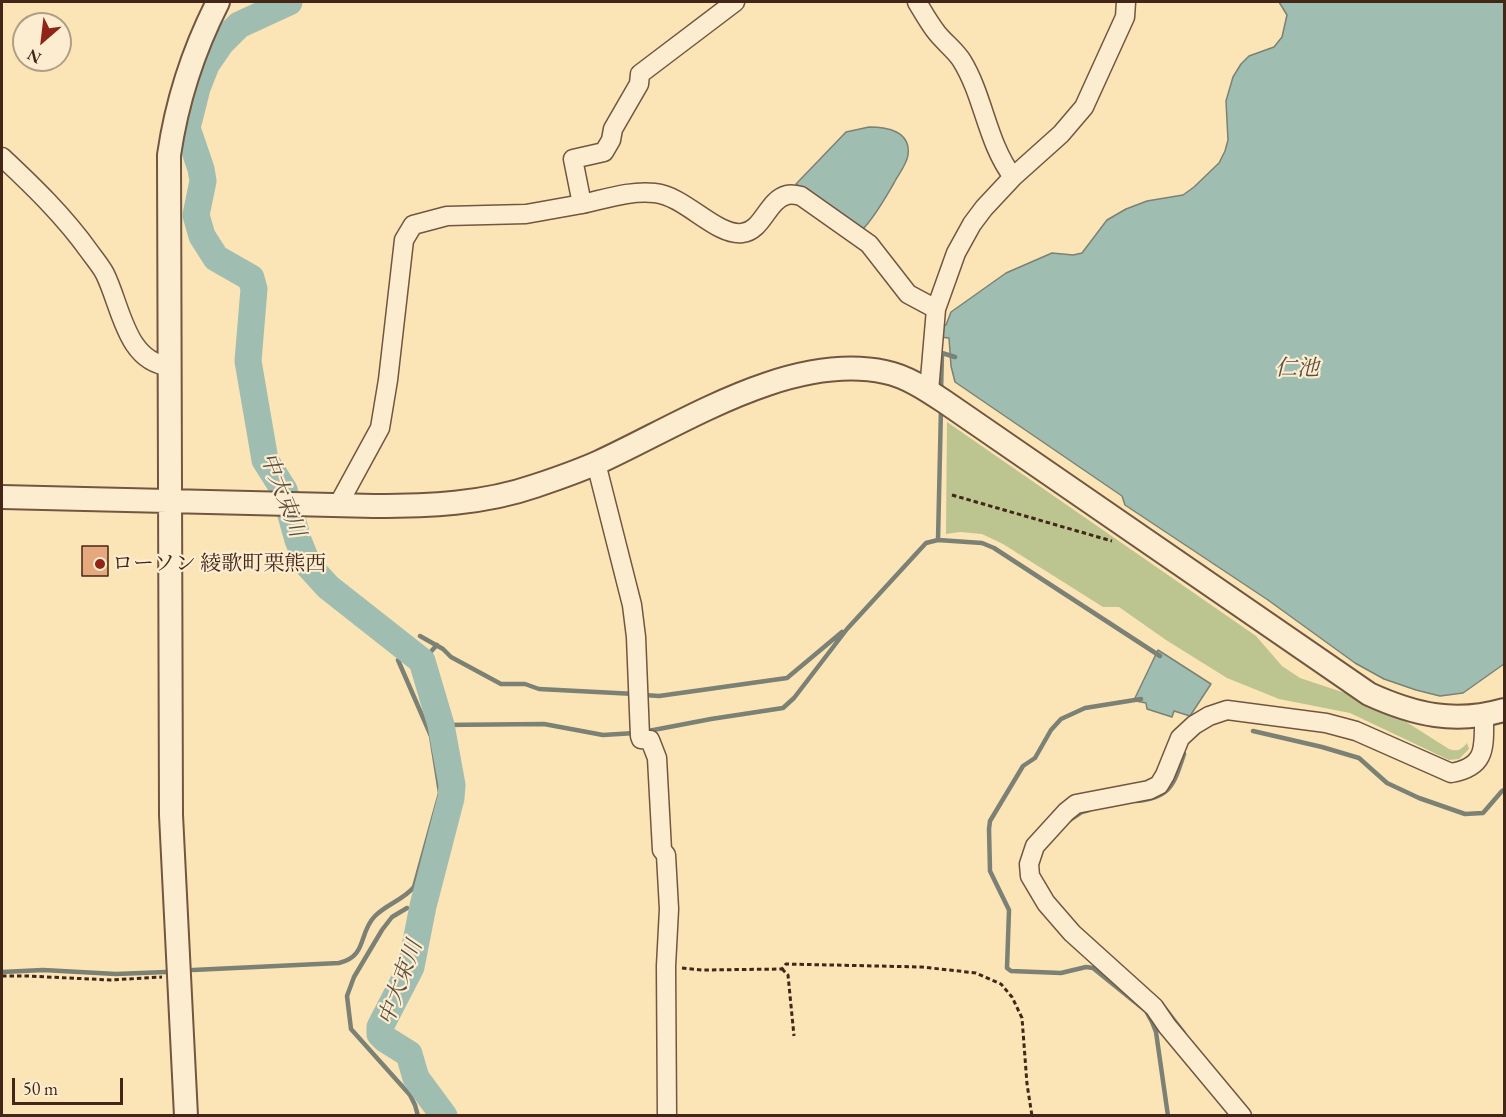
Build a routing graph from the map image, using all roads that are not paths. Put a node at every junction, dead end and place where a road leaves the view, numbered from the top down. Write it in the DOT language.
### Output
graph roads {
  1 [pos="218,2"];
  2 [pos="735,2"];
  3 [pos="917,2"];
  4 [pos="1126,2"];
  5 [pos="2,157"];
  6 [pos="1013,177"];
  7 [pos="582,204"];
  8 [pos="936,309"];
  9 [pos="169,366"];
  10 [pos="937,396"];
  11 [pos="597,463"];
  12 [pos="2,497"];
  13 [pos="170,501"];
  14 [pos="338,505"];
  15 [pos="1494,713"];
  16 [pos="186,1116"];
  17 [pos="667,1116"];
  18 [pos="1242,1116"];
  1 -- 9 [label="street"];
  2 -- 7 [label="street"];
  3 -- 6 [label="street"];
  4 -- 6 [label="street"];
  5 -- 9 [label="street"];
  6 -- 8 [label="street"];
  7 -- 8 [label="street"];
  7 -- 14 [label="street"];
  8 -- 10 [label="street"];
  9 -- 13 [label="street"];
  10 -- 11 [label="street"];
  10 -- 15 [label="street"];
  11 -- 14 [label="street"];
  11 -- 17 [label="street"];
  12 -- 13 [label="street"];
  13 -- 14 [label="street"];
  13 -- 16 [label="street"];
  15 -- 18 [label="street"];
}
